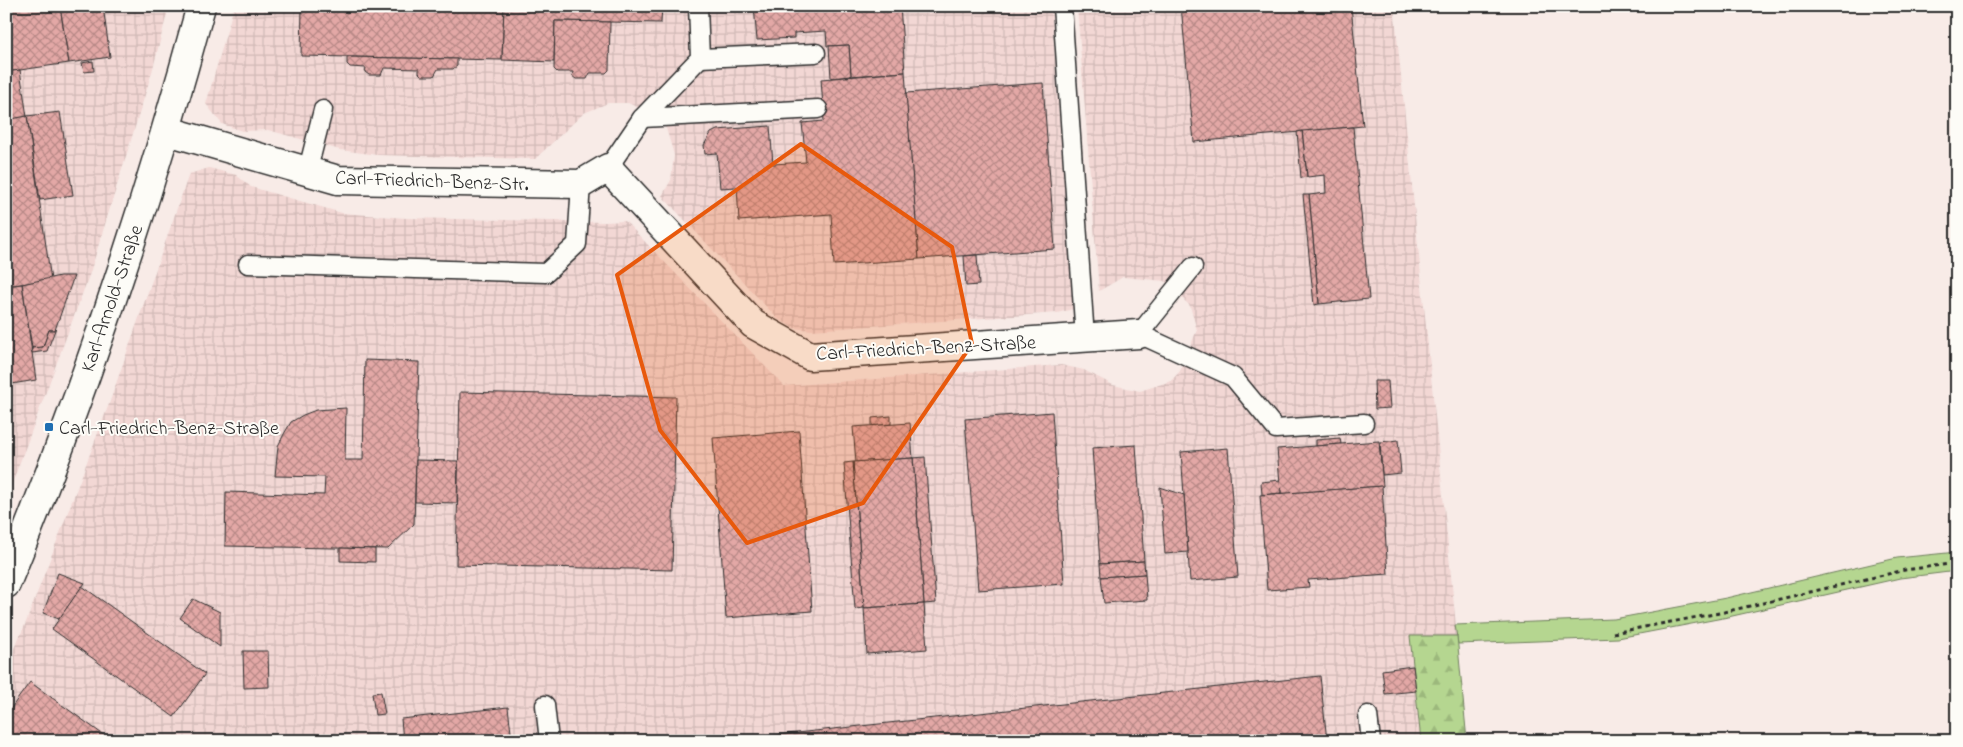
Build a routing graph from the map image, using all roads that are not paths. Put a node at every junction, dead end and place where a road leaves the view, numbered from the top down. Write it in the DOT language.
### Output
graph roads {
  1 [pos="202,6"];
  2 [pos="698,6"];
  3 [pos="1062,6"];
  4 [pos="816,53"];
  5 [pos="700,58"];
  6 [pos="818,108"];
  7 [pos="323,110"];
  8 [pos="642,118"];
  9 [pos="168,131"];
  10 [pos="608,168"];
  11 [pos="307,173"];
  12 [pos="581,184"];
  13 [pos="248,264"];
  14 [pos="1192,267"];
  15 [pos="1139,334"];
  16 [pos="1085,338"];
  17 [pos="1364,423"];
  18 [pos="6,584"];
  19 [pos="545,705"];
  20 [pos="1368,715"];
  21 [pos="549,741"];
  22 [pos="1370,741"];
  1 -- 9 [label="street, Karl-Arnold-Straße"];
  2 -- 5 [label="lane"];
  3 -- 16 [label="lane"];
  4 -- 5 [label="lane"];
  5 -- 8 [label="lane"];
  6 -- 8 [label="lane"];
  7 -- 11 [label="lane"];
  8 -- 10 [label="lane"];
  9 -- 11 [label="street, Carl-Friedrich-Benz-Str."];
  9 -- 18 [label="street, Karl-Arnold-Straße"];
  10 -- 12 [label="street"];
  10 -- 16 [label="street, Carl-Friedrich-Benz-Straße"];
  11 -- 12 [label="street, Carl-Friedrich-Benz-Str."];
  12 -- 13 [label="lane"];
  14 -- 15 [label="lane"];
  15 -- 16 [label="street, Carl-Friedrich-Benz-Straße"];
  15 -- 17 [label="lane"];
  19 -- 21 [label="lane"];
  20 -- 22 [label="lane"];
}
